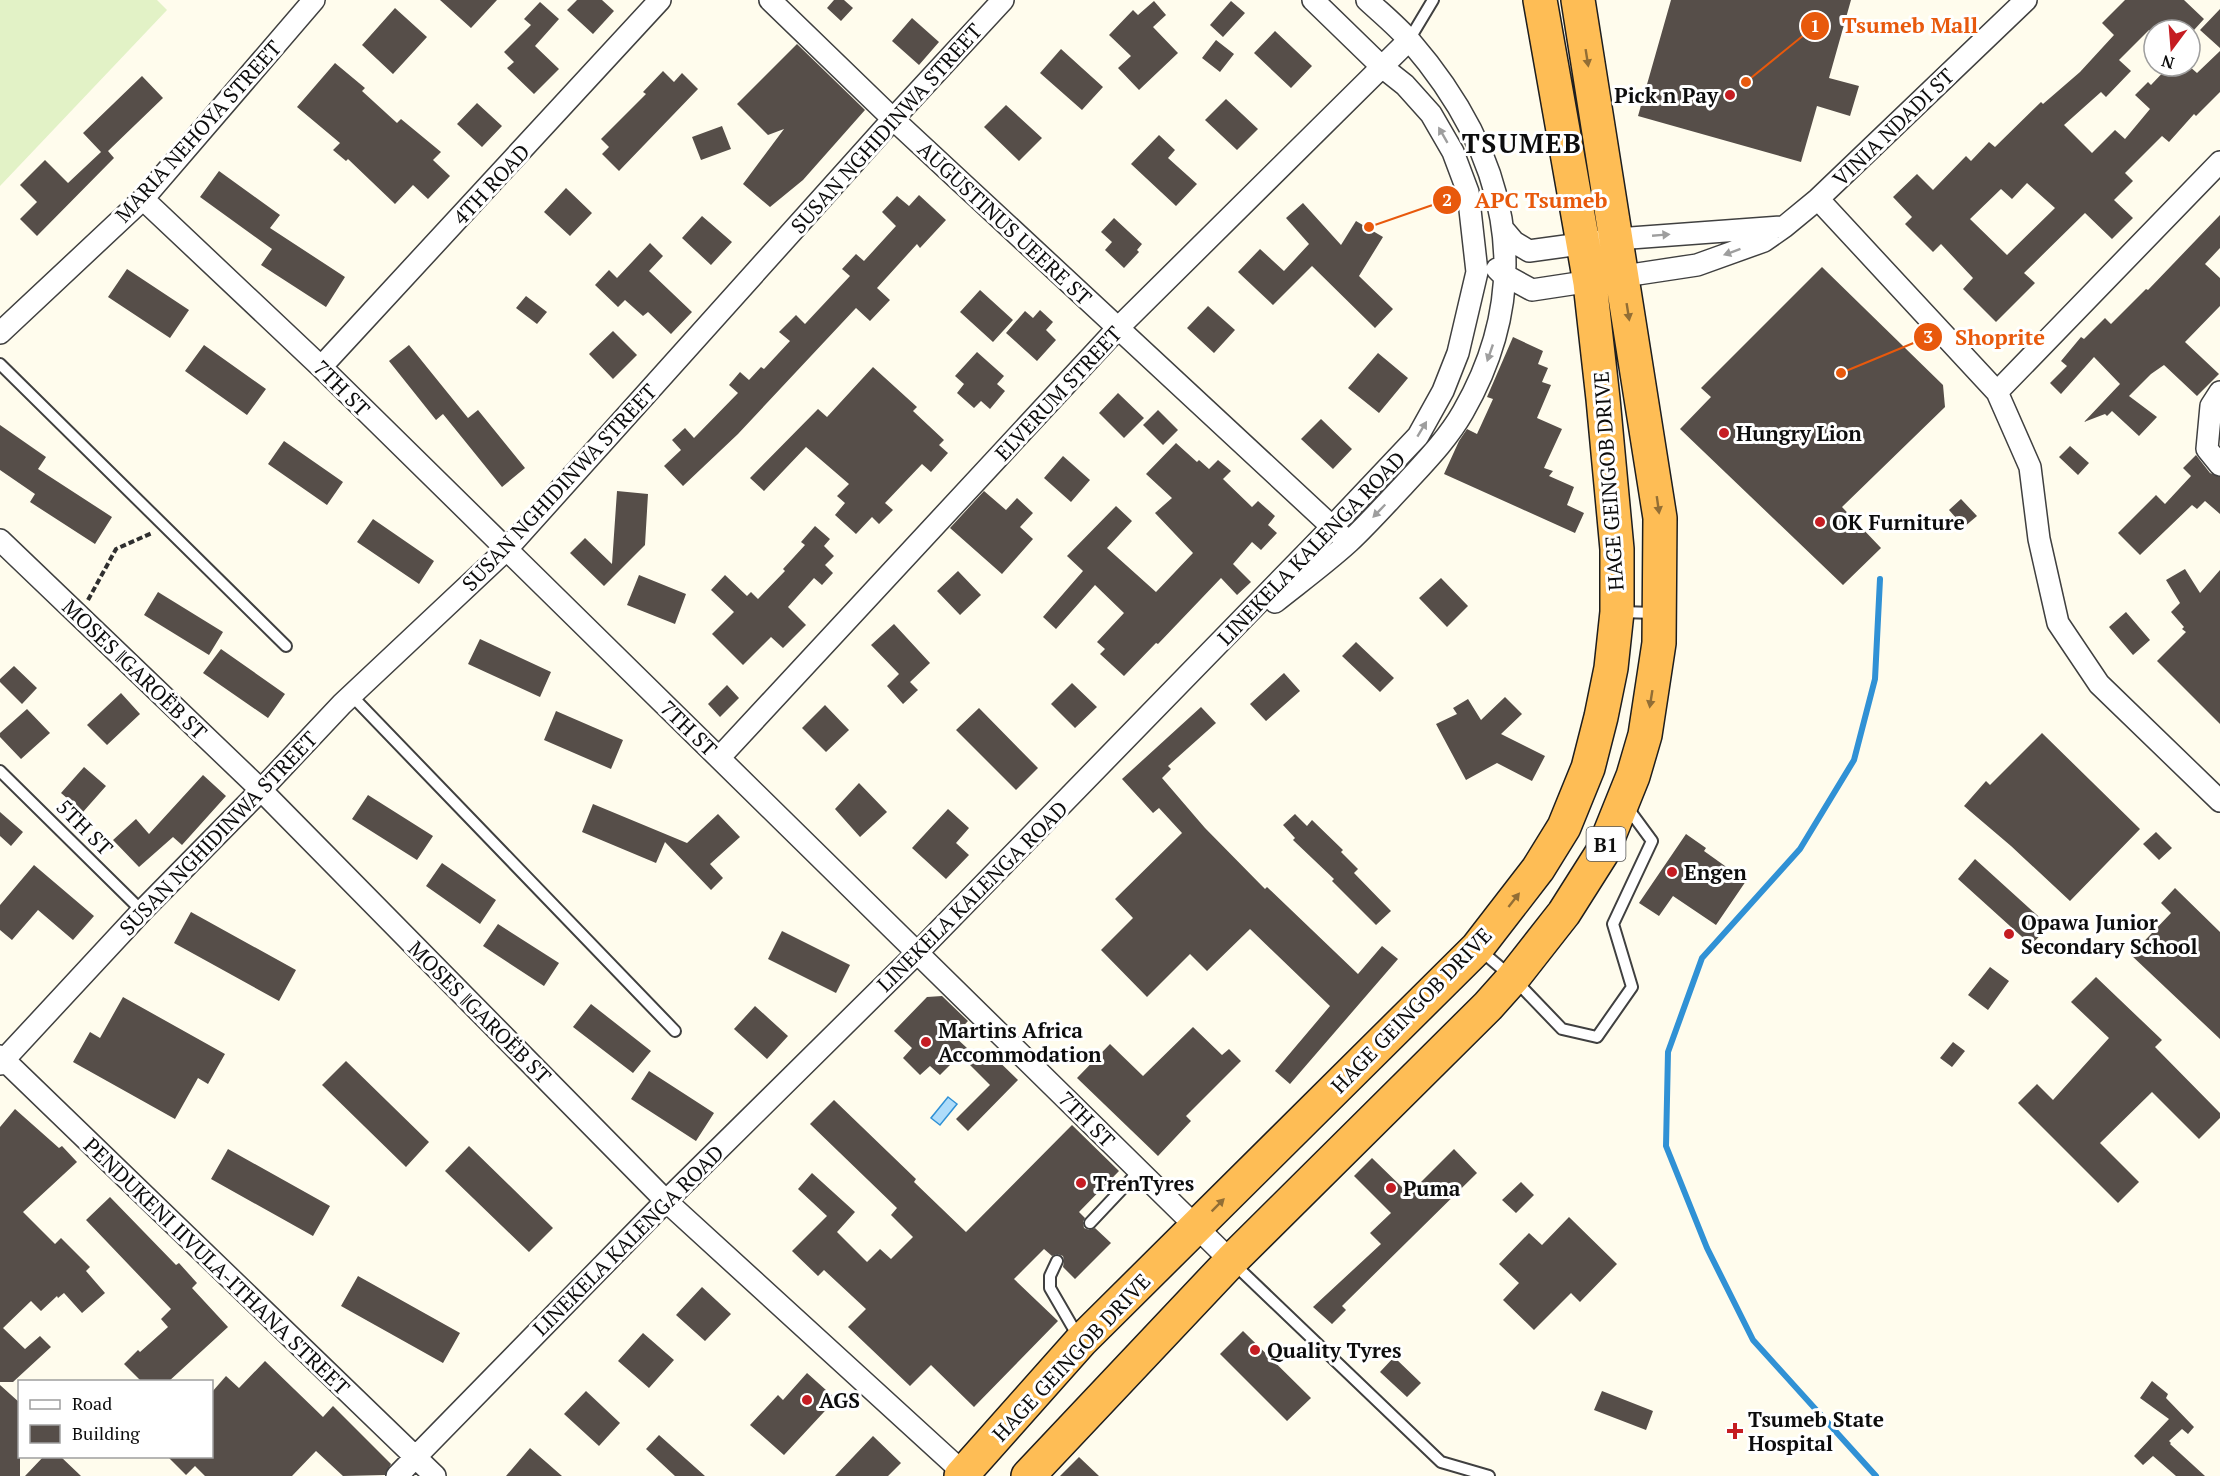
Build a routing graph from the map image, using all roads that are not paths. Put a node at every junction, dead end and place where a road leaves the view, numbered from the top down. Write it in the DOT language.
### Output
graph roads {
  1 [pos="314,0"];
  2 [pos="660,0"];
  3 [pos="770,0"];
  4 [pos="1003,0"];
  5 [pos="1313,0"];
  6 [pos="1367,0"];
  7 [pos="1433,0"];
  8 [pos="1540,0"];
  9 [pos="1578,0"];
  10 [pos="2026,0"];
  11 [pos="1409,40"];
  12 [pos="1381,66"];
  13 [pos="893,119"];
  14 [pos="2220,162"];
  15 [pos="143,199"];
  16 [pos="1818,199"];
  17 [pos="1785,227"];
  18 [pos="1503,230"];
  19 [pos="1617,239"];
  20 [pos="1582,244"];
  21 [pos="1529,250"];
  22 [pos="1496,268"];
  23 [pos="1623,276"];
  24 [pos="1590,283"];
  25 [pos="1532,290"];
  26 [pos="1500,322"];
  27 [pos="1118,328"];
  28 [pos="0,333"];
  29 [pos="0,364"];
  30 [pos="321,367"];
  31 [pos="1997,392"];
  32 [pos="2220,392"];
  33 [pos="2220,465"];
  34 [pos="1332,527"];
  35 [pos="0,540"];
  36 [pos="1349,542"];
  37 [pos="506,550"];
  38 [pos="1617,612"];
  39 [pos="1660,613"];
  40 [pos="286,646"];
  41 [pos="1194,669"];
  42 [pos="351,695"];
  43 [pos="719,758"];
  44 [pos="0,771"];
  45 [pos="261,790"];
  46 [pos="2220,801"];
  47 [pos="1623,802"];
  48 [pos="142,912"];
  49 [pos="1477,948"];
  50 [pos="918,952"];
  51 [pos="1513,978"];
  52 [pos="675,1031"];
  53 [pos="1,1060"];
  54 [pos="1139,1171"];
  55 [pos="666,1200"];
  56 [pos="1090,1223"];
  57 [pos="1196,1227"];
  58 [pos="1057,1261"];
  59 [pos="1231,1261"];
  60 [pos="1080,1341"];
  61 [pos="414,1457"];
  62 [pos="964,1475"];
  63 [pos="397,1476"];
  64 [pos="435,1476"];
  65 [pos="1028,1476"];
  66 [pos="1488,1476"];
  1 -- 15 [label="street, MARIA NEHOYA STREET"];
  2 -- 30 [label="street, 4TH ROAD"];
  3 -- 13 [label="street, AUGUSTINUS UEERE ST"];
  4 -- 13 [label="street, SUSAN NGHIDINWA STREET"];
  5 -- 12 [label="street"];
  6 -- 11 [label="street"];
  7 -- 11 [label="lane"];
  8 -- 20 [label="highway, HAGE GEINGOB DRIVE / B1"];
  9 -- 19 [label="highway, HAGE GEINGOB DRIVE / B1, one-way"];
  10 -- 16 [label="street, VINIA NDADI ST"];
  11 -- 12 [label="street, ELVERUM STREET"];
  11 -- 18 [label="street"];
  22 -- 12 [label="street, one-way"];
  12 -- 27 [label="street, ELVERUM STREET"];
  13 -- 27 [label="street, AUGUSTINUS UEERE ST"];
  13 -- 37 [label="street, SUSAN NGHIDINWA STREET"];
  14 -- 31 [label="street"];
  15 -- 28 [label="street, MARIA NEHOYA STREET"];
  15 -- 30 [label="street, 7TH ST"];
  16 -- 17 [label="street, VINIA NDADI ST"];
  16 -- 31 [label="street"];
  19 -- 17 [label="street, one-way"];
  17 -- 23 [label="street, VINIA NDADI ST, one-way"];
  18 -- 21 [label="street"];
  18 -- 22 [label="street"];
  19 -- 20 [label="street"];
  19 -- 23 [label="highway, HAGE GEINGOB DRIVE / B1"];
  20 -- 21 [label="street"];
  20 -- 24 [label="highway, HAGE GEINGOB DRIVE / B1"];
  21 -- 22 [label="street"];
  22 -- 25 [label="street"];
  22 -- 26 [label="street"];
  34 -- 22 [label="street, LINEKELA KALENGA ROAD, one-way"];
  23 -- 24 [label="street, VINIA NDADI ST"];
  23 -- 39 [label="highway, HAGE GEINGOB DRIVE / B1, one-way"];
  24 -- 25 [label="street, VINIA NDADI ST"];
  24 -- 38 [label="highway, HAGE GEINGOB DRIVE / B1"];
  25 -- 26 [label="street"];
  26 -- 36 [label="street, one-way"];
  27 -- 34 [label="street, AUGUSTINUS UEERE ST"];
  27 -- 43 [label="street, ELVERUM STREET"];
  29 -- 40 [label="lane"];
  30 -- 37 [label="street, 7TH ST"];
  31 -- 46 [label="street"];
  32 -- 33 [label="street"];
  34 -- 36 [label="street, AUGUSTINUS UEERE ST"];
  34 -- 41 [label="street, LINEKELA KALENGA ROAD"];
  35 -- 45 [label="street, MOSES ǁGAROËB ST"];
  36 -- 41 [label="street"];
  37 -- 42 [label="street, SUSAN NGHIDINWA STREET"];
  37 -- 43 [label="street, 7TH ST"];
  38 -- 39 [label="lane"];
  49 -- 38 [label="highway, HAGE GEINGOB DRIVE / B1, one-way"];
  39 -- 47 [label="highway, HAGE GEINGOB DRIVE / B1, one-way"];
  41 -- 50 [label="street, LINEKELA KALENGA ROAD"];
  42 -- 45 [label="street, SUSAN NGHIDINWA STREET"];
  42 -- 52 [label="lane"];
  43 -- 50 [label="street, 7TH ST"];
  44 -- 48 [label="lane, 5TH ST"];
  45 -- 48 [label="street, SUSAN NGHIDINWA STREET"];
  45 -- 55 [label="street, MOSES ǁGAROËB ST"];
  47 -- 51 [label="highway, HAGE GEINGOB DRIVE / B1"];
  47 -- 51 [label="lane"];
  48 -- 53 [label="street, SUSAN NGHIDINWA STREET"];
  49 -- 51 [label="lane"];
  57 -- 49 [label="highway, HAGE GEINGOB DRIVE / B1, one-way"];
  50 -- 54 [label="street, 7TH ST"];
  50 -- 55 [label="street, LINEKELA KALENGA ROAD"];
  51 -- 59 [label="highway, HAGE GEINGOB DRIVE / B1"];
  53 -- 61 [label="street, PENDUKENI IIVULA-ITHANA STREET"];
  54 -- 56 [label="lane"];
  54 -- 57 [label="street, 7TH ST"];
  55 -- 61 [label="street, LINEKELA KALENGA ROAD"];
  55 -- 62 [label="street, MOSES ǁGAROËB ST"];
  57 -- 59 [label="street, 7TH ST"];
  57 -- 60 [label="highway, HAGE GEINGOB DRIVE / B1"];
  58 -- 60 [label="lane"];
  59 -- 65 [label="highway, HAGE GEINGOB DRIVE / B1"];
  59 -- 66 [label="lane"];
  60 -- 62 [label="highway, HAGE GEINGOB DRIVE / B1"];
  61 -- 63 [label="street, LINEKELA KALENGA ROAD"];
  61 -- 64 [label="street, PENDUKENI IIVULA-ITHANA STREET"];
}
